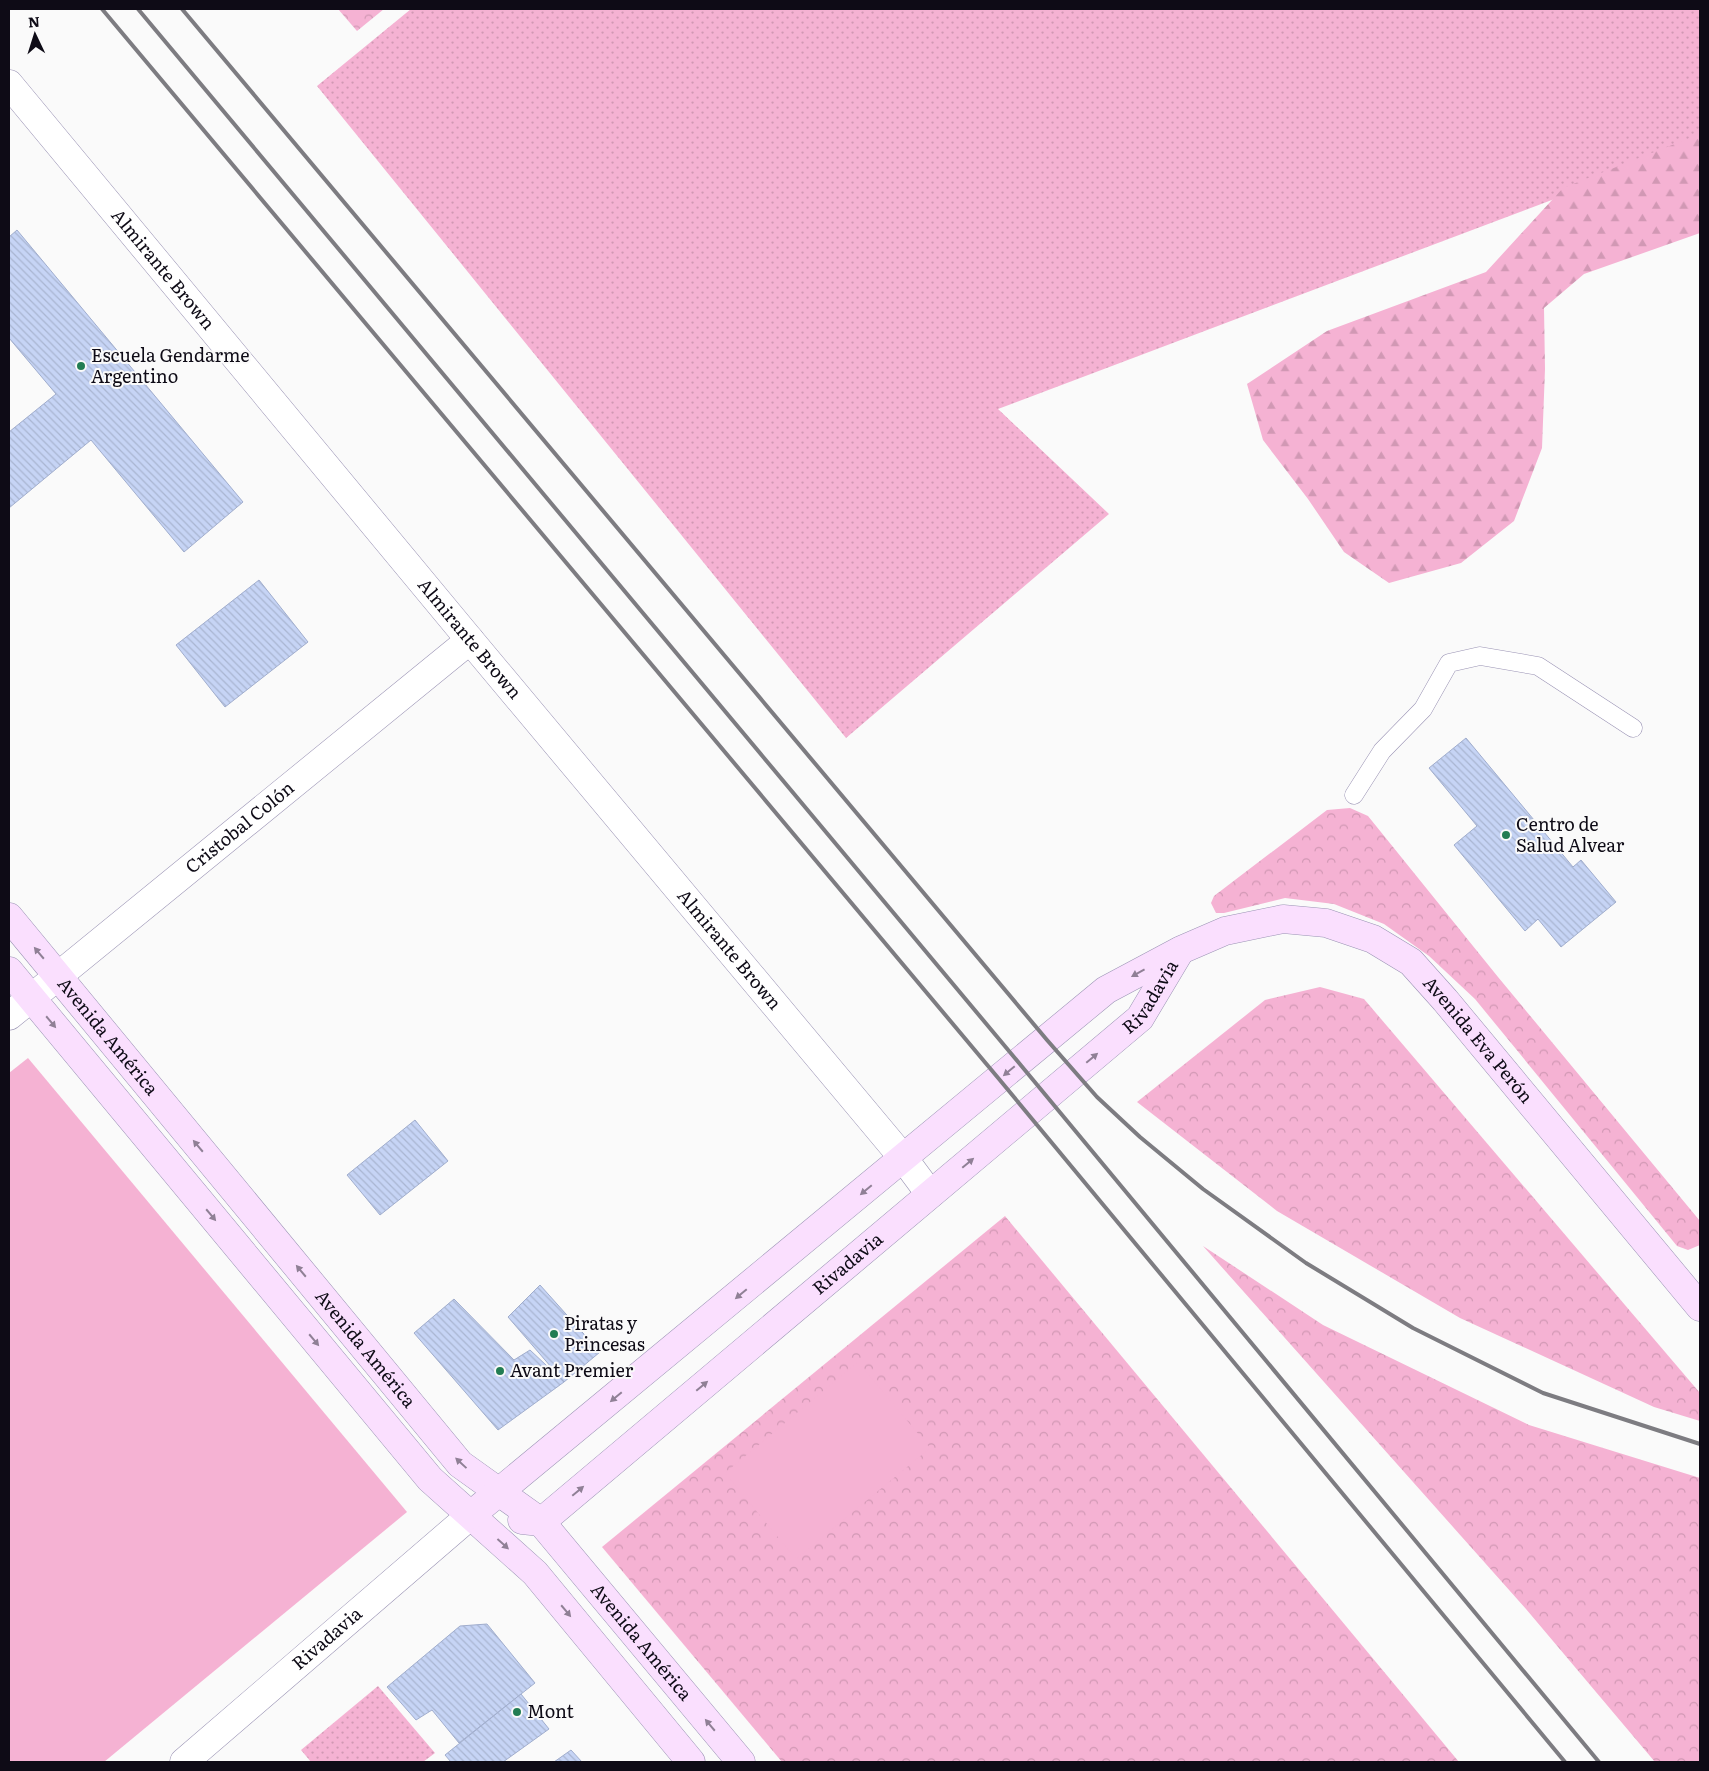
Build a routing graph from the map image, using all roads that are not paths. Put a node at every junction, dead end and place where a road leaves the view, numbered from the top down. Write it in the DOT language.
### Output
graph roads {
  1 [pos="14,101"];
  2 [pos="470,640"];
  3 [pos="1633,728"];
  4 [pos="1354,795"];
  5 [pos="9,916"];
  6 [pos="1180,950"];
  7 [pos="9,971"];
  8 [pos="58,976"];
  9 [pos="31,998"];
  10 [pos="9,1016"];
  11 [pos="904,1159"];
  12 [pos="930,1194"];
  13 [pos="1700,1308"];
  14 [pos="500,1493"];
  15 [pos="471,1516"];
  16 [pos="541,1522"];
  17 [pos="184,1762"];
  18 [pos="691,1762"];
  19 [pos="741,1762"];
  1 -- 2 [label="street, Almirante Brown"];
  2 -- 8 [label="street, Cristobal Colón"];
  2 -- 11 [label="street, Almirante Brown"];
  3 -- 4 [label="lane"];
  8 -- 5 [label="main road, Avenida América, one-way"];
  6 -- 11 [label="main road, Rivadavia, one-way"];
  12 -- 6 [label="main road, Rivadavia, one-way"];
  6 -- 13 [label="main road, Avenida Eva Perón"];
  7 -- 9 [label="main road, Avenida América"];
  8 -- 9 [label="street, Cristobal Colón"];
  14 -- 8 [label="main road, Avenida América, one-way"];
  9 -- 10 [label="street, Cristobal Colón"];
  9 -- 15 [label="main road, Avenida América, one-way"];
  11 -- 12 [label="street, Almirante Brown"];
  11 -- 14 [label="main road, Rivadavia, one-way"];
  16 -- 12 [label="main road, Rivadavia, one-way"];
  14 -- 15 [label="main road, Rivadavia"];
  14 -- 16 [label="main road, Avenida América"];
  15 -- 16 [label="main road"];
  15 -- 17 [label="street, Rivadavia"];
  15 -- 18 [label="main road, Avenida América, one-way"];
  19 -- 16 [label="main road, Avenida América, one-way"];
}
